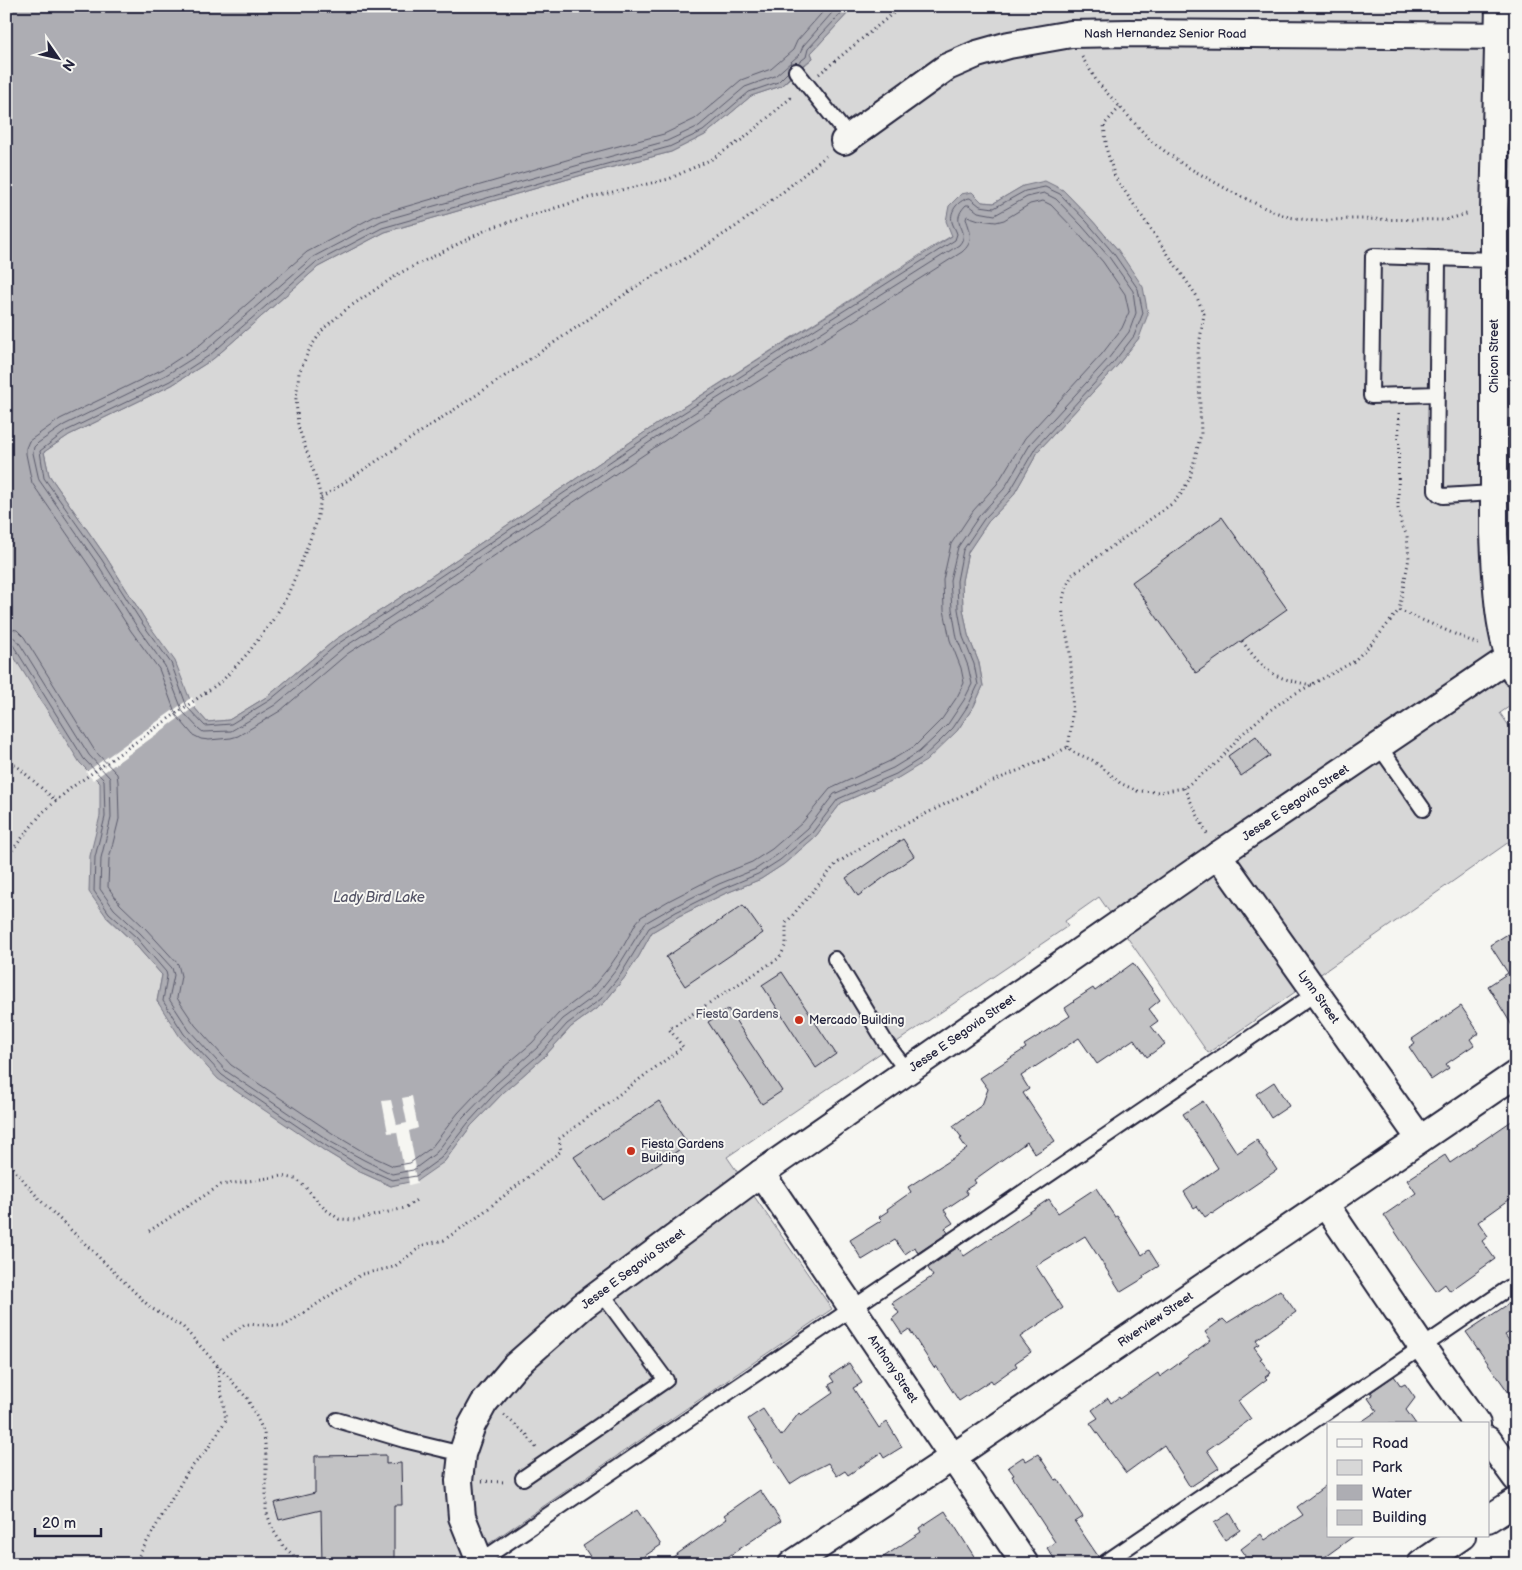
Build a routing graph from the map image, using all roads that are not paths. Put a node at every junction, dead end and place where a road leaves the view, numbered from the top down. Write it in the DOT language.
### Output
graph roads {
  1 [pos="1498,6"];
  2 [pos="1507,36"];
  3 [pos="796,72"];
  4 [pos="846,139"];
  5 [pos="1438,258"];
  6 [pos="1494,260"];
  7 [pos="1437,394"];
  8 [pos="1494,493"];
  9 [pos="1512,666"];
  10 [pos="1379,746"];
  11 [pos="1423,809"];
  12 [pos="1218,855"];
  13 [pos="835,959"];
  14 [pos="1316,993"];
  15 [pos="907,1071"];
  16 [pos="1516,1074"];
  17 [pos="1420,1139"];
  18 [pos="761,1173"];
  19 [pos="1325,1204"];
  20 [pos="1516,1283"];
  21 [pos="601,1292"];
  22 [pos="852,1308"];
  23 [pos="1422,1347"];
  24 [pos="337,1420"];
  25 [pos="1476,1422"];
  26 [pos="1490,1443"];
  27 [pos="462,1454"];
  28 [pos="953,1457"];
  29 [pos="523,1478"];
  30 [pos="1516,1478"];
  31 [pos="1516,1500"];
  32 [pos="1490,1518"];
  33 [pos="1459,1538"];
  34 [pos="480,1563"];
  35 [pos="792,1564"];
  36 [pos="1025,1564"];
  37 [pos="1103,1564"];
  38 [pos="1421,1564"];
  1 -- 2 [label="street, Chicon Street"];
  2 -- 4 [label="street, Nash Hernandez Senior Road"];
  2 -- 6 [label="street, Chicon Street"];
  3 -- 4 [label="lane"];
  5 -- 6 [label="lane"];
  5 -- 7 [label="lane"];
  5 -- 7 [label="lane"];
  6 -- 8 [label="street, Chicon Street"];
  7 -- 8 [label="lane"];
  8 -- 9 [label="street, Chicon Street"];
  9 -- 10 [label="street, Jesse E Segovia Street"];
  10 -- 11 [label="lane"];
  10 -- 12 [label="street, Jesse E Segovia Street"];
  12 -- 14 [label="street, Lynn Street"];
  12 -- 15 [label="street, Jesse E Segovia Street"];
  13 -- 15 [label="lane"];
  14 -- 17 [label="street, Lynn Street"];
  14 -- 22 [label="lane"];
  15 -- 18 [label="street, Jesse E Segovia Street"];
  16 -- 17 [label="street, Riverview Street"];
  17 -- 19 [label="street, Riverview Street"];
  18 -- 21 [label="street, Jesse E Segovia Street"];
  18 -- 22 [label="street, Anthony Street"];
  19 -- 23 [label="street"];
  19 -- 28 [label="street, Riverview Street"];
  20 -- 23 [label="lane"];
  21 -- 27 [label="street, Jesse E Segovia Street"];
  21 -- 29 [label="lane"];
  22 -- 28 [label="street, Anthony Street"];
  22 -- 34 [label="lane"];
  23 -- 25 [label="street"];
  23 -- 37 [label="lane"];
  24 -- 27 [label="lane"];
  26 -- 30 [label="street"];
  27 -- 34 [label="street, Jesse E Segovia Street"];
  28 -- 35 [label="street, Riverview Street"];
  28 -- 36 [label="street, Anthony Street"];
  31 -- 32 [label="street"];
  33 -- 38 [label="street"];
}
